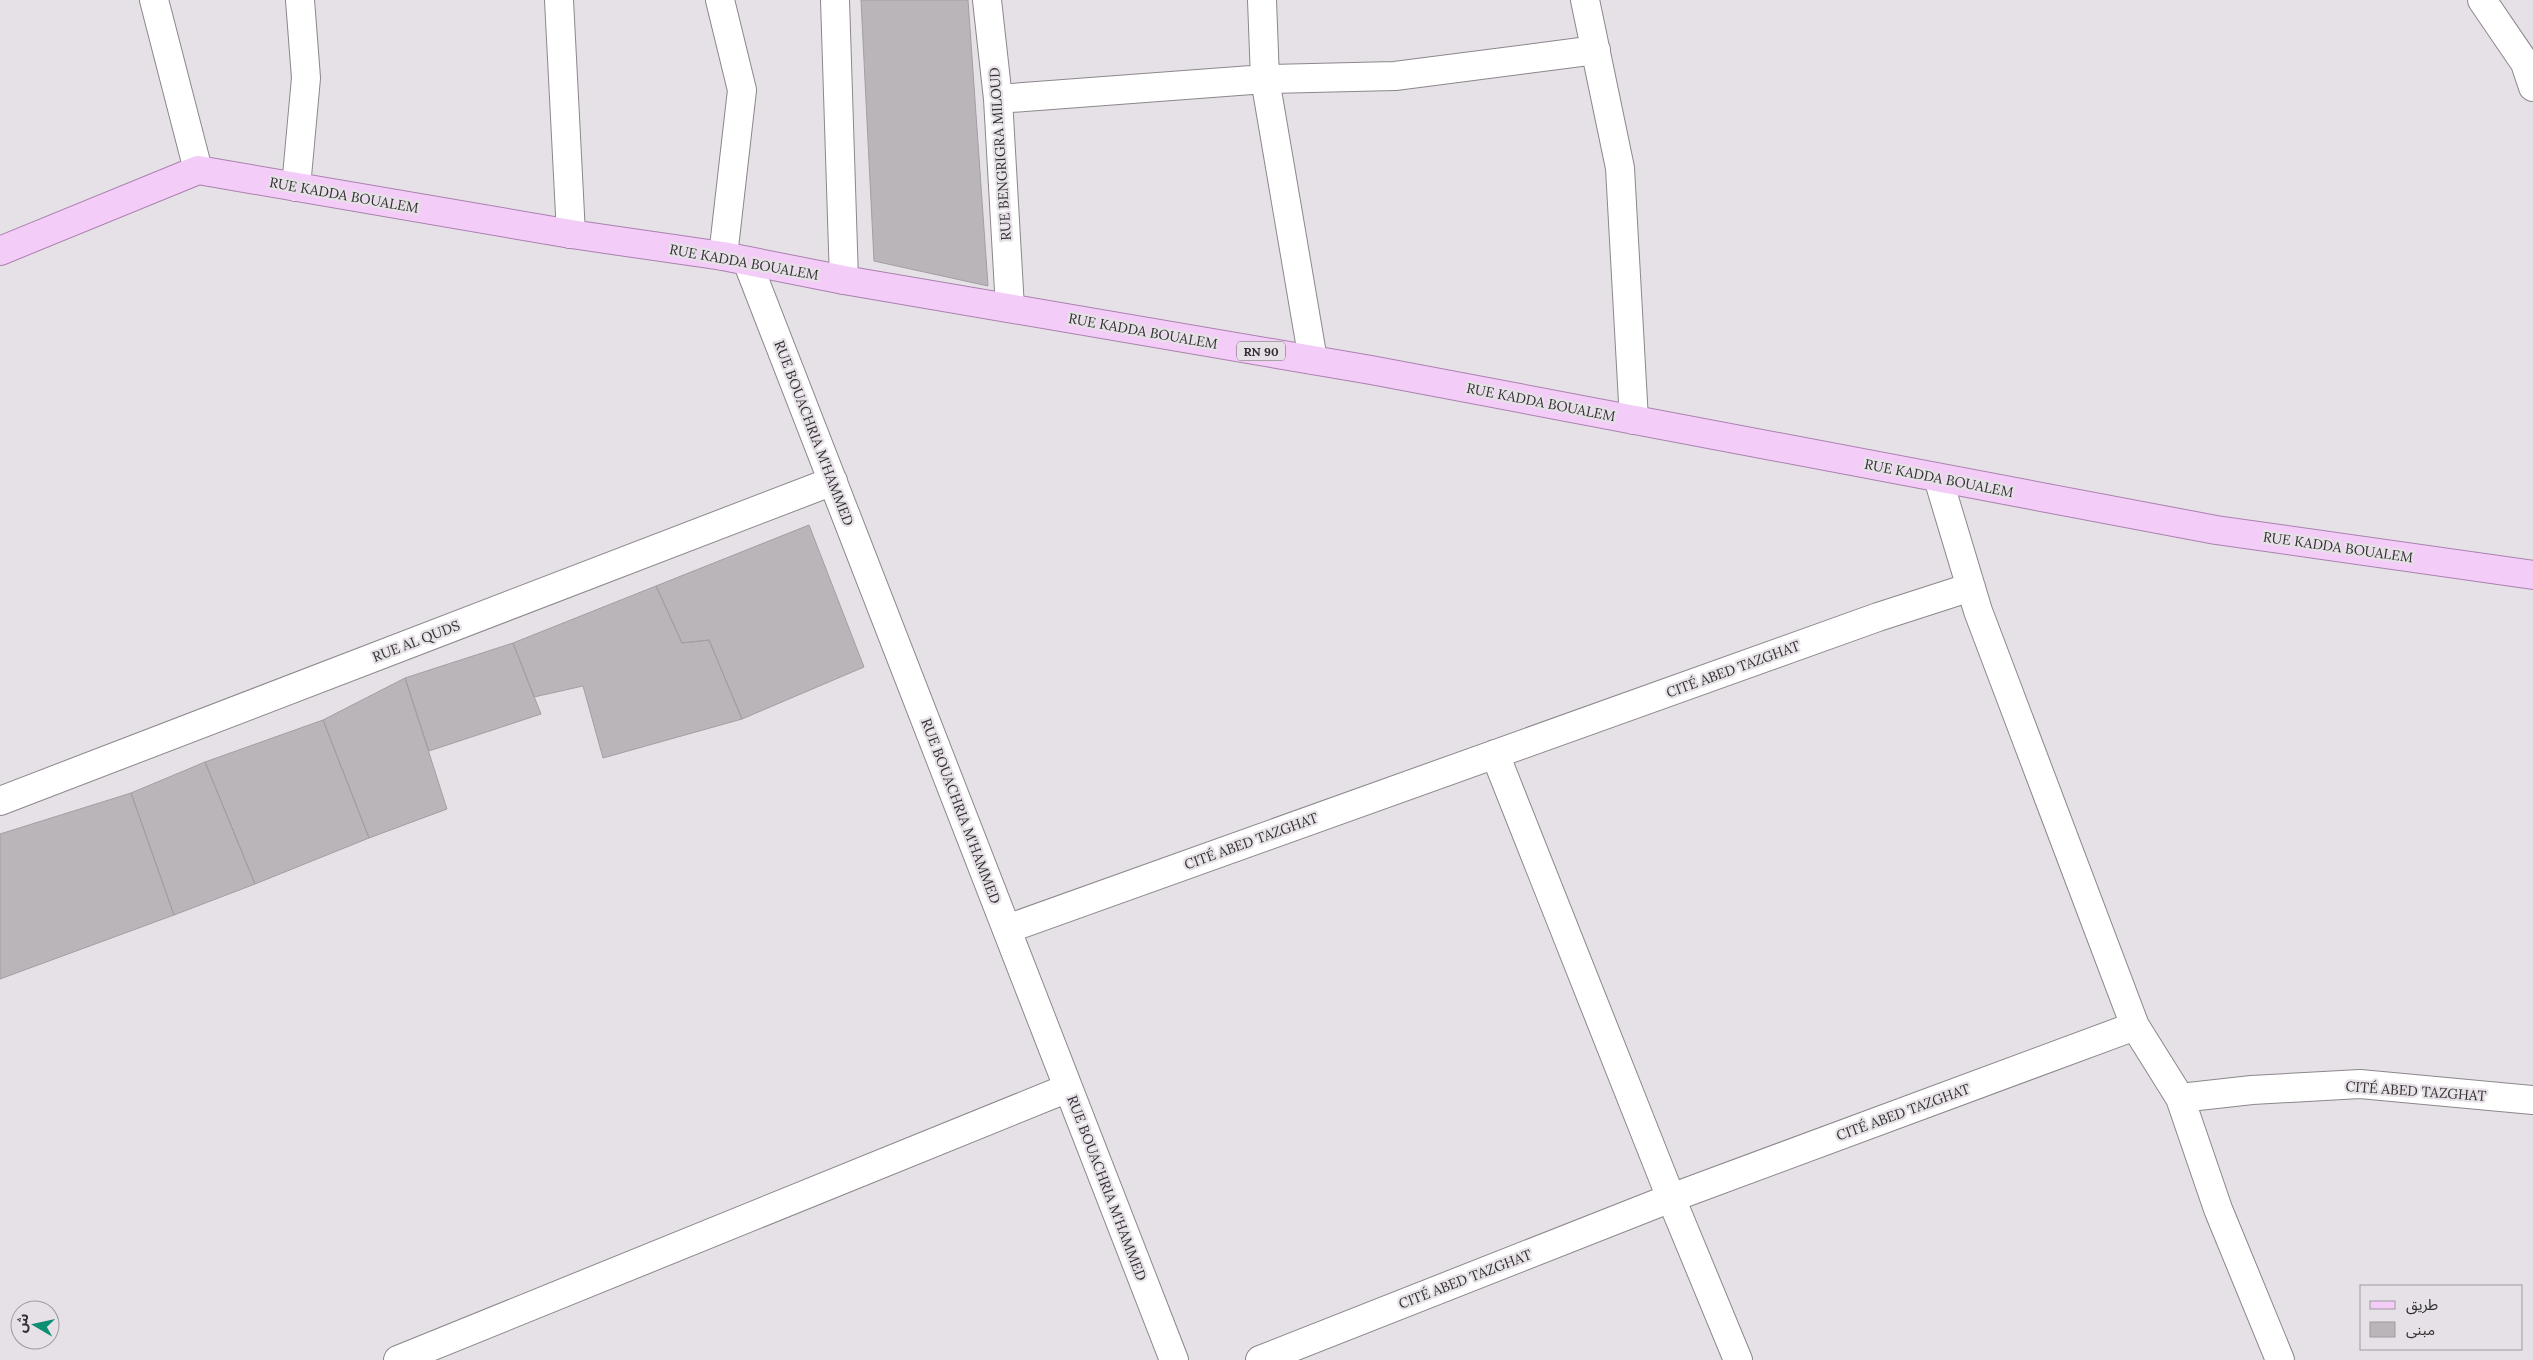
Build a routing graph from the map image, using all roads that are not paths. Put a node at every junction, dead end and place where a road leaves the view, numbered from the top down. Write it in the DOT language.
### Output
graph roads {
  1 [pos="154,0"];
  2 [pos="300,0"];
  3 [pos="559,0"];
  4 [pos="720,0"];
  5 [pos="835,0"];
  6 [pos="988,0"];
  7 [pos="1262,0"];
  8 [pos="1585,0"];
  9 [pos="2482,0"];
  10 [pos="1596,50"];
  11 [pos="1266,78"];
  12 [pos="2533,87"];
  13 [pos="998,99"];
  14 [pos="198,170"];
  15 [pos="296,187"];
  16 [pos="571,234"];
  17 [pos="0,251"];
  18 [pos="735,259"];
  19 [pos="844,280"];
  20 [pos="1010,308"];
  21 [pos="1313,360"];
  22 [pos="1634,420"];
  23 [pos="1938,478"];
  24 [pos="833,481"];
  25 [pos="2533,575"];
  26 [pos="1971,587"];
  27 [pos="1496,754"];
  28 [pos="0,801"];
  29 [pos="1007,929"];
  30 [pos="2135,1026"];
  31 [pos="1068,1088"];
  32 [pos="2180,1098"];
  33 [pos="2533,1100"];
  34 [pos="1671,1198"];
  35 [pos="398,1360"];
  36 [pos="1174,1360"];
  37 [pos="1260,1360"];
  38 [pos="1738,1360"];
  39 [pos="2280,1360"];
  1 -- 14 [label="street"];
  2 -- 15 [label="street"];
  3 -- 16 [label="street"];
  4 -- 18 [label="street"];
  5 -- 19 [label="street"];
  6 -- 13 [label="street, RUE BENGRIGRA MILOUD"];
  7 -- 11 [label="street"];
  8 -- 10 [label="street"];
  9 -- 12 [label="street"];
  10 -- 11 [label="street"];
  10 -- 22 [label="street"];
  11 -- 13 [label="street"];
  11 -- 21 [label="street"];
  13 -- 20 [label="street, RUE BENGRIGRA MILOUD"];
  14 -- 15 [label="main road, RUE KADDA BOUALEM / RN 90"];
  14 -- 17 [label="main road"];
  15 -- 16 [label="main road, RUE KADDA BOUALEM / RN 90"];
  16 -- 18 [label="main road, RUE KADDA BOUALEM / RN 90"];
  18 -- 19 [label="main road, RUE KADDA BOUALEM / RN 90"];
  18 -- 24 [label="street, RUE BOUACHRIA M'HAMMED"];
  19 -- 20 [label="main road, RUE KADDA BOUALEM / RN 90"];
  20 -- 21 [label="main road, RUE KADDA BOUALEM / RN 90"];
  21 -- 22 [label="main road, RUE KADDA BOUALEM / RN 90"];
  22 -- 23 [label="main road, RUE KADDA BOUALEM / RN 90"];
  23 -- 25 [label="main road, RUE KADDA BOUALEM / RN 90"];
  23 -- 26 [label="street"];
  24 -- 28 [label="street, RUE AL QUDS"];
  24 -- 29 [label="street, RUE BOUACHRIA M'HAMMED"];
  26 -- 27 [label="street, CITÉ ABED TAZGHAT"];
  26 -- 30 [label="street"];
  27 -- 29 [label="street, CITÉ ABED TAZGHAT"];
  27 -- 34 [label="street"];
  29 -- 31 [label="street, RUE BOUACHRIA M'HAMMED"];
  30 -- 32 [label="street"];
  30 -- 34 [label="street, CITÉ ABED TAZGHAT"];
  31 -- 35 [label="street"];
  31 -- 36 [label="street, RUE BOUACHRIA M'HAMMED"];
  32 -- 33 [label="street, CITÉ ABED TAZGHAT"];
  32 -- 39 [label="street"];
  34 -- 37 [label="street, CITÉ ABED TAZGHAT"];
  34 -- 38 [label="street"];
}
